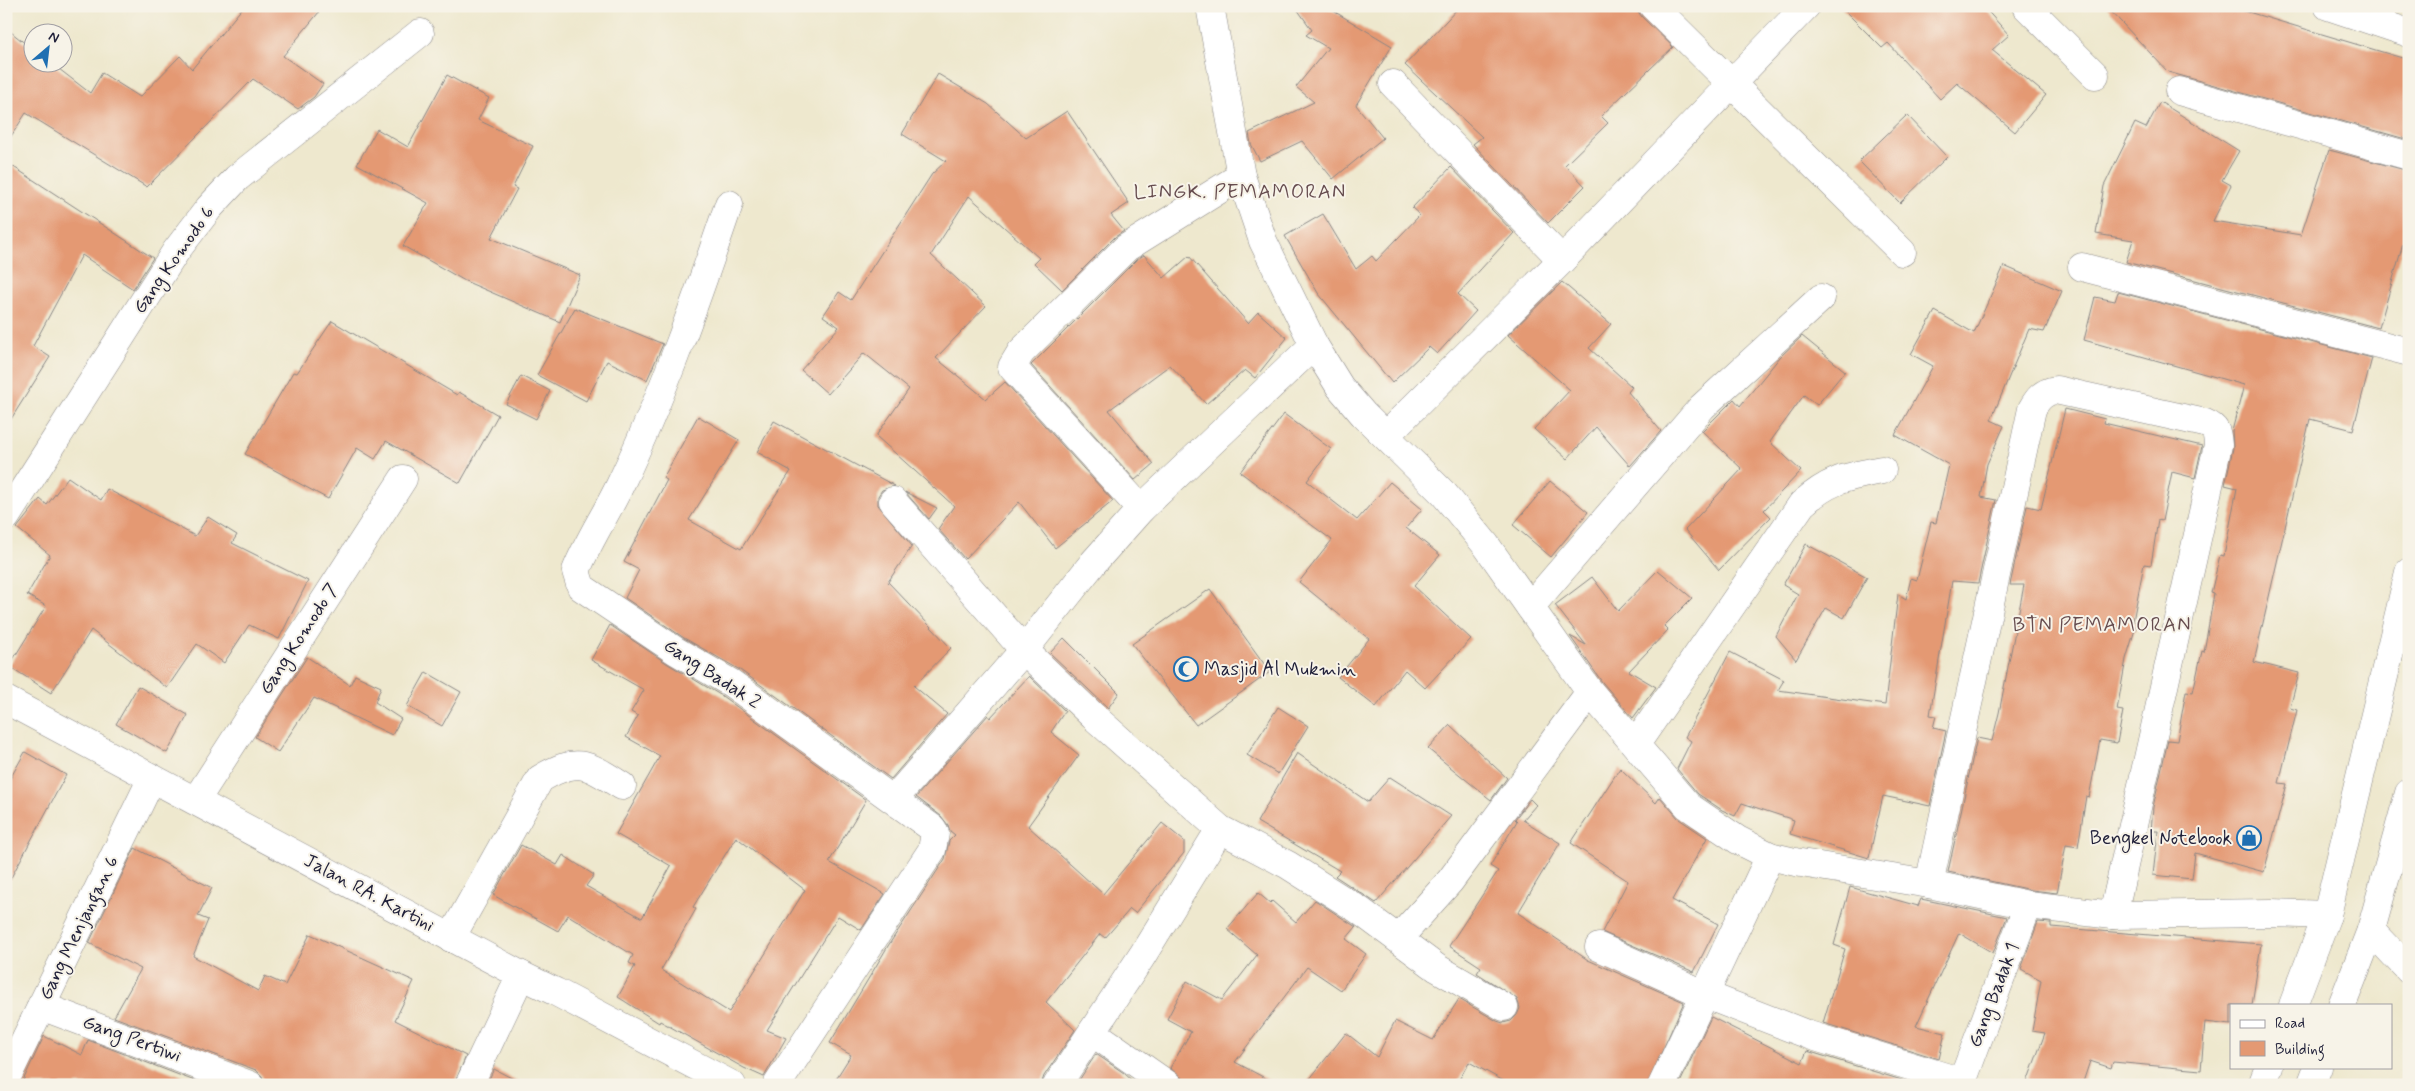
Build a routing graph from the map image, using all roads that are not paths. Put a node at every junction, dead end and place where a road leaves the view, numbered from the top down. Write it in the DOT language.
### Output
graph roads {
  1 [pos="1210,6"];
  2 [pos="1653,6"];
  3 [pos="1806,6"];
  4 [pos="2026,6"];
  5 [pos="2328,6"];
  6 [pos="420,32"];
  7 [pos="2409,33"];
  8 [pos="2095,74"];
  9 [pos="1732,83"];
  10 [pos="1393,84"];
  11 [pos="2180,91"];
  12 [pos="2409,156"];
  13 [pos="1241,176"];
  14 [pos="729,204"];
  15 [pos="1902,252"];
  16 [pos="1562,260"];
  17 [pos="2082,267"];
  18 [pos="1821,298"];
  19 [pos="1314,345"];
  20 [pos="2409,352"];
  21 [pos="1386,435"];
  22 [pos="1882,470"];
  23 [pos="403,479"];
  24 [pos="892,501"];
  25 [pos="1140,509"];
  26 [pos="6,517"];
  27 [pos="2409,572"];
  28 [pos="1530,608"];
  29 [pos="1024,650"];
  30 [pos="1590,692"];
  31 [pos="6,700"];
  32 [pos="1636,744"];
  33 [pos="152,778"];
  34 [pos="622,786"];
  35 [pos="2409,793"];
  36 [pos="894,799"];
  37 [pos="196,800"];
  38 [pos="1220,829"];
  39 [pos="1770,856"];
  40 [pos="1930,884"];
  41 [pos="2028,905"];
  42 [pos="2113,915"];
  43 [pos="2327,915"];
  44 [pos="2371,930"];
  45 [pos="451,938"];
  46 [pos="1398,939"];
  47 [pos="1599,947"];
  48 [pos="2409,970"];
  49 [pos="521,975"];
  50 [pos="1706,995"];
  51 [pos="2293,1004"];
  52 [pos="2342,1004"];
  53 [pos="41,1006"];
  54 [pos="1504,1007"];
  55 [pos="1092,1032"];
  56 [pos="2269,1068"];
  57 [pos="2318,1068"];
  58 [pos="6,1079"];
  59 [pos="1961,1083"];
  60 [pos="250,1085"];
  61 [pos="469,1085"];
  62 [pos="732,1085"];
  63 [pos="777,1085"];
  64 [pos="1057,1085"];
  65 [pos="1168,1085"];
  66 [pos="1662,1085"];
  67 [pos="2262,1085"];
  68 [pos="2311,1085"];
  1 -- 13 [label="street"];
  2 -- 9 [label="street"];
  3 -- 9 [label="street"];
  4 -- 8 [label="street"];
  5 -- 7 [label="street"];
  6 -- 26 [label="street, Gang Komodo 6"];
  9 -- 15 [label="street"];
  9 -- 16 [label="street"];
  10 -- 16 [label="street"];
  11 -- 12 [label="street"];
  13 -- 19 [label="street"];
  13 -- 25 [label="street"];
  14 -- 36 [label="street, Gang Badak 2"];
  16 -- 21 [label="street"];
  17 -- 20 [label="street"];
  18 -- 28 [label="street"];
  19 -- 21 [label="street"];
  19 -- 25 [label="street"];
  21 -- 28 [label="street"];
  22 -- 32 [label="street"];
  23 -- 37 [label="street, Gang Komodo 7"];
  24 -- 29 [label="street"];
  25 -- 29 [label="street"];
  27 -- 43 [label="street"];
  28 -- 30 [label="street"];
  29 -- 36 [label="street"];
  29 -- 38 [label="street"];
  30 -- 32 [label="street"];
  30 -- 46 [label="street"];
  31 -- 33 [label="street, Jalan RA. Kartini"];
  32 -- 39 [label="street"];
  33 -- 37 [label="street, Jalan RA. Kartini"];
  33 -- 53 [label="street, Gang Menjangan 6"];
  34 -- 45 [label="street"];
  35 -- 44 [label="street"];
  36 -- 63 [label="street, Gang Badak 2"];
  37 -- 45 [label="street, Jalan RA. Kartini"];
  38 -- 46 [label="street"];
  38 -- 55 [label="street"];
  39 -- 40 [label="street"];
  39 -- 50 [label="street"];
  40 -- 41 [label="street"];
  40 -- 42 [label="street"];
  41 -- 42 [label="street"];
  41 -- 59 [label="street, Gang Badak 1"];
  42 -- 43 [label="street"];
  43 -- 51 [label="street"];
  44 -- 48 [label="street"];
  44 -- 52 [label="street"];
  45 -- 49 [label="street, Jalan RA. Kartini"];
  46 -- 54 [label="street"];
  47 -- 50 [label="street"];
  49 -- 61 [label="street"];
  49 -- 62 [label="street, Jalan RA. Kartini"];
  50 -- 59 [label="street"];
  50 -- 66 [label="street"];
  53 -- 58 [label="street, Gang Menjangan 6"];
  53 -- 60 [label="street, Gang Pertiwi"];
  55 -- 64 [label="street"];
  55 -- 65 [label="street"];
  56 -- 67 [label="street"];
  57 -- 68 [label="street"];
}
